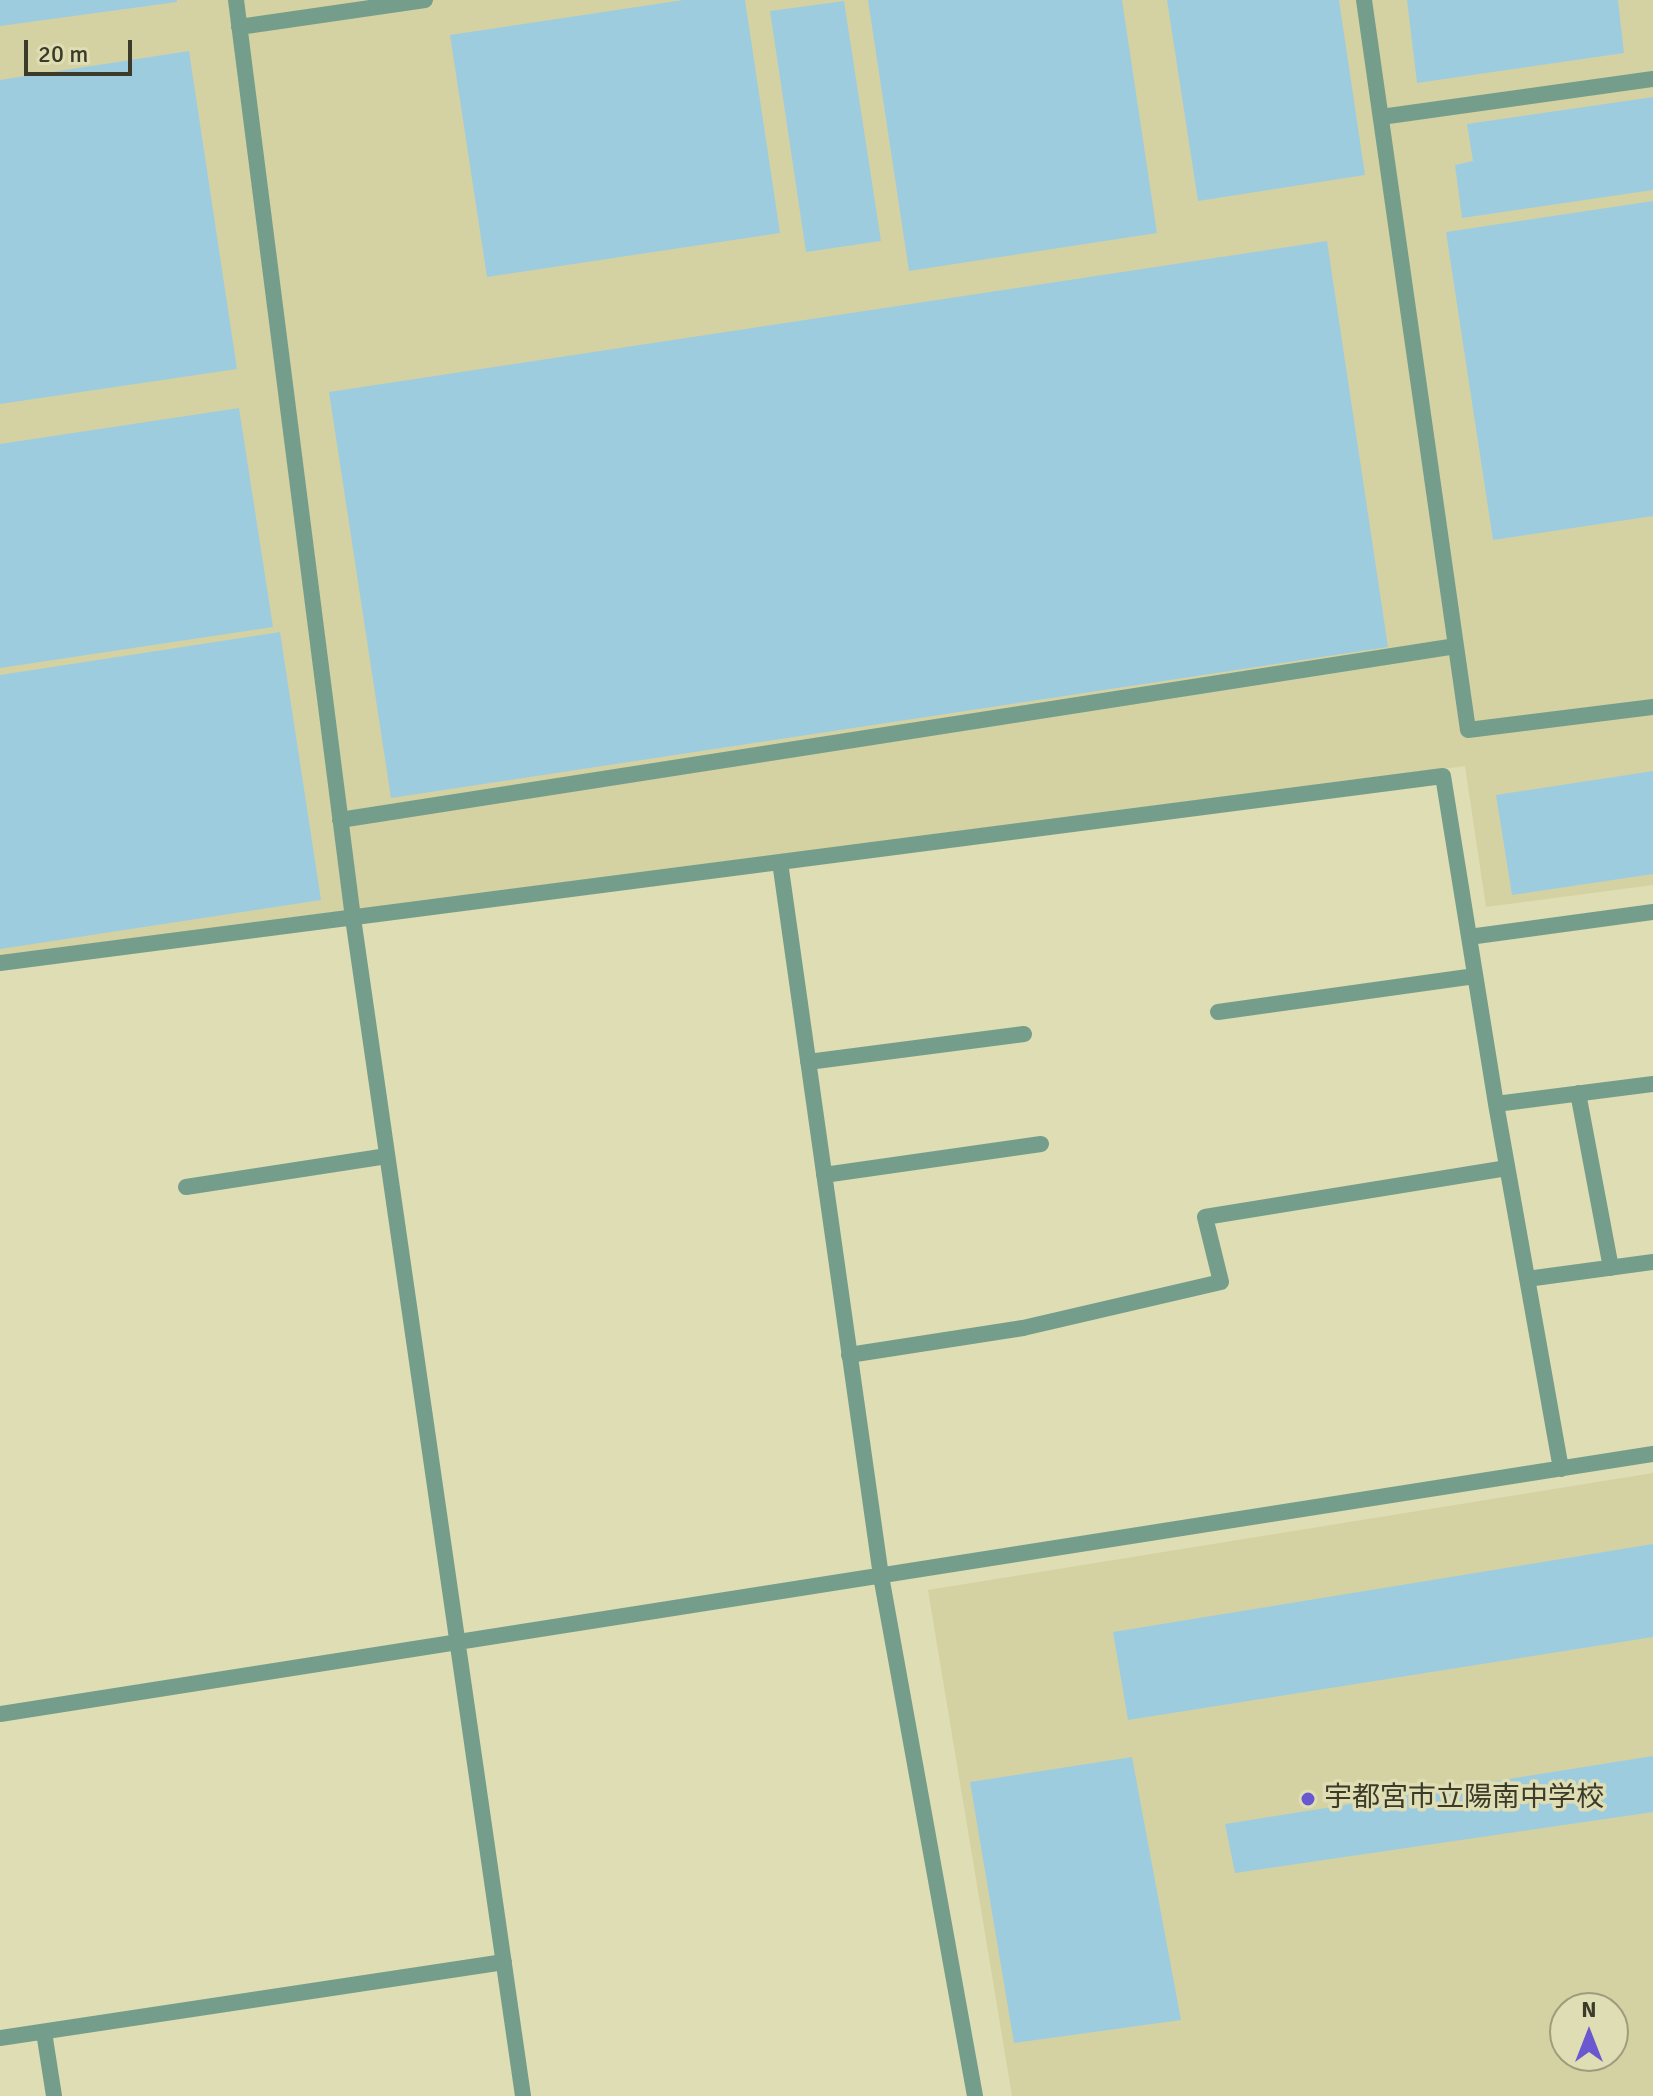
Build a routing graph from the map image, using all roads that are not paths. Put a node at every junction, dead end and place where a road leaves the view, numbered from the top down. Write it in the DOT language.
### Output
graph roads {
  1 [pos="236,0"];
  2 [pos="425,0"];
  3 [pos="1364,0"];
  4 [pos="239,27"];
  5 [pos="1653,79"];
  6 [pos="1381,117"];
  7 [pos="1456,646"];
  8 [pos="1653,707"];
  9 [pos="340,820"];
  10 [pos="780,862"];
  11 [pos="1653,912"];
  12 [pos="353,918"];
  13 [pos="1469,937"];
  14 [pos="0,963"];
  15 [pos="1475,976"];
  16 [pos="1218,1012"];
  17 [pos="1024,1034"];
  18 [pos="808,1062"];
  19 [pos="1653,1084"];
  20 [pos="1578,1093"];
  21 [pos="1496,1104"];
  22 [pos="1041,1144"];
  23 [pos="387,1156"];
  24 [pos="1507,1168"];
  25 [pos="824,1175"];
  26 [pos="186,1187"];
  27 [pos="1653,1262"];
  28 [pos="1611,1268"];
  29 [pos="1527,1279"];
  30 [pos="849,1355"];
  31 [pos="1653,1454"];
  32 [pos="1561,1469"];
  33 [pos="881,1576"];
  34 [pos="456,1642"];
  35 [pos="0,1714"];
  36 [pos="504,1962"];
  37 [pos="44,2032"];
  38 [pos="0,2038"];
  39 [pos="54,2096"];
  40 [pos="523,2096"];
  41 [pos="975,2096"];
  1 -- 4 [label="street"];
  2 -- 4 [label="street"];
  3 -- 6 [label="street"];
  4 -- 9 [label="street"];
  5 -- 6 [label="street"];
  6 -- 7 [label="street"];
  7 -- 8 [label="street"];
  7 -- 9 [label="street"];
  9 -- 12 [label="street"];
  10 -- 12 [label="street"];
  10 -- 13 [label="street"];
  10 -- 18 [label="street"];
  11 -- 13 [label="street"];
  12 -- 14 [label="street"];
  12 -- 23 [label="street"];
  13 -- 15 [label="street"];
  15 -- 16 [label="street"];
  15 -- 21 [label="street"];
  17 -- 18 [label="street"];
  18 -- 25 [label="street"];
  19 -- 20 [label="street"];
  20 -- 21 [label="street"];
  20 -- 28 [label="street"];
  21 -- 24 [label="street"];
  22 -- 25 [label="street"];
  23 -- 26 [label="street"];
  23 -- 34 [label="street"];
  24 -- 29 [label="street"];
  24 -- 30 [label="street"];
  25 -- 30 [label="street"];
  27 -- 28 [label="street"];
  28 -- 29 [label="street"];
  29 -- 32 [label="street"];
  30 -- 33 [label="street"];
  31 -- 32 [label="street"];
  32 -- 33 [label="street"];
  33 -- 34 [label="street"];
  33 -- 41 [label="street"];
  34 -- 35 [label="street"];
  34 -- 36 [label="street"];
  36 -- 37 [label="street"];
  36 -- 40 [label="street"];
  37 -- 38 [label="street"];
  37 -- 39 [label="street"];
}
